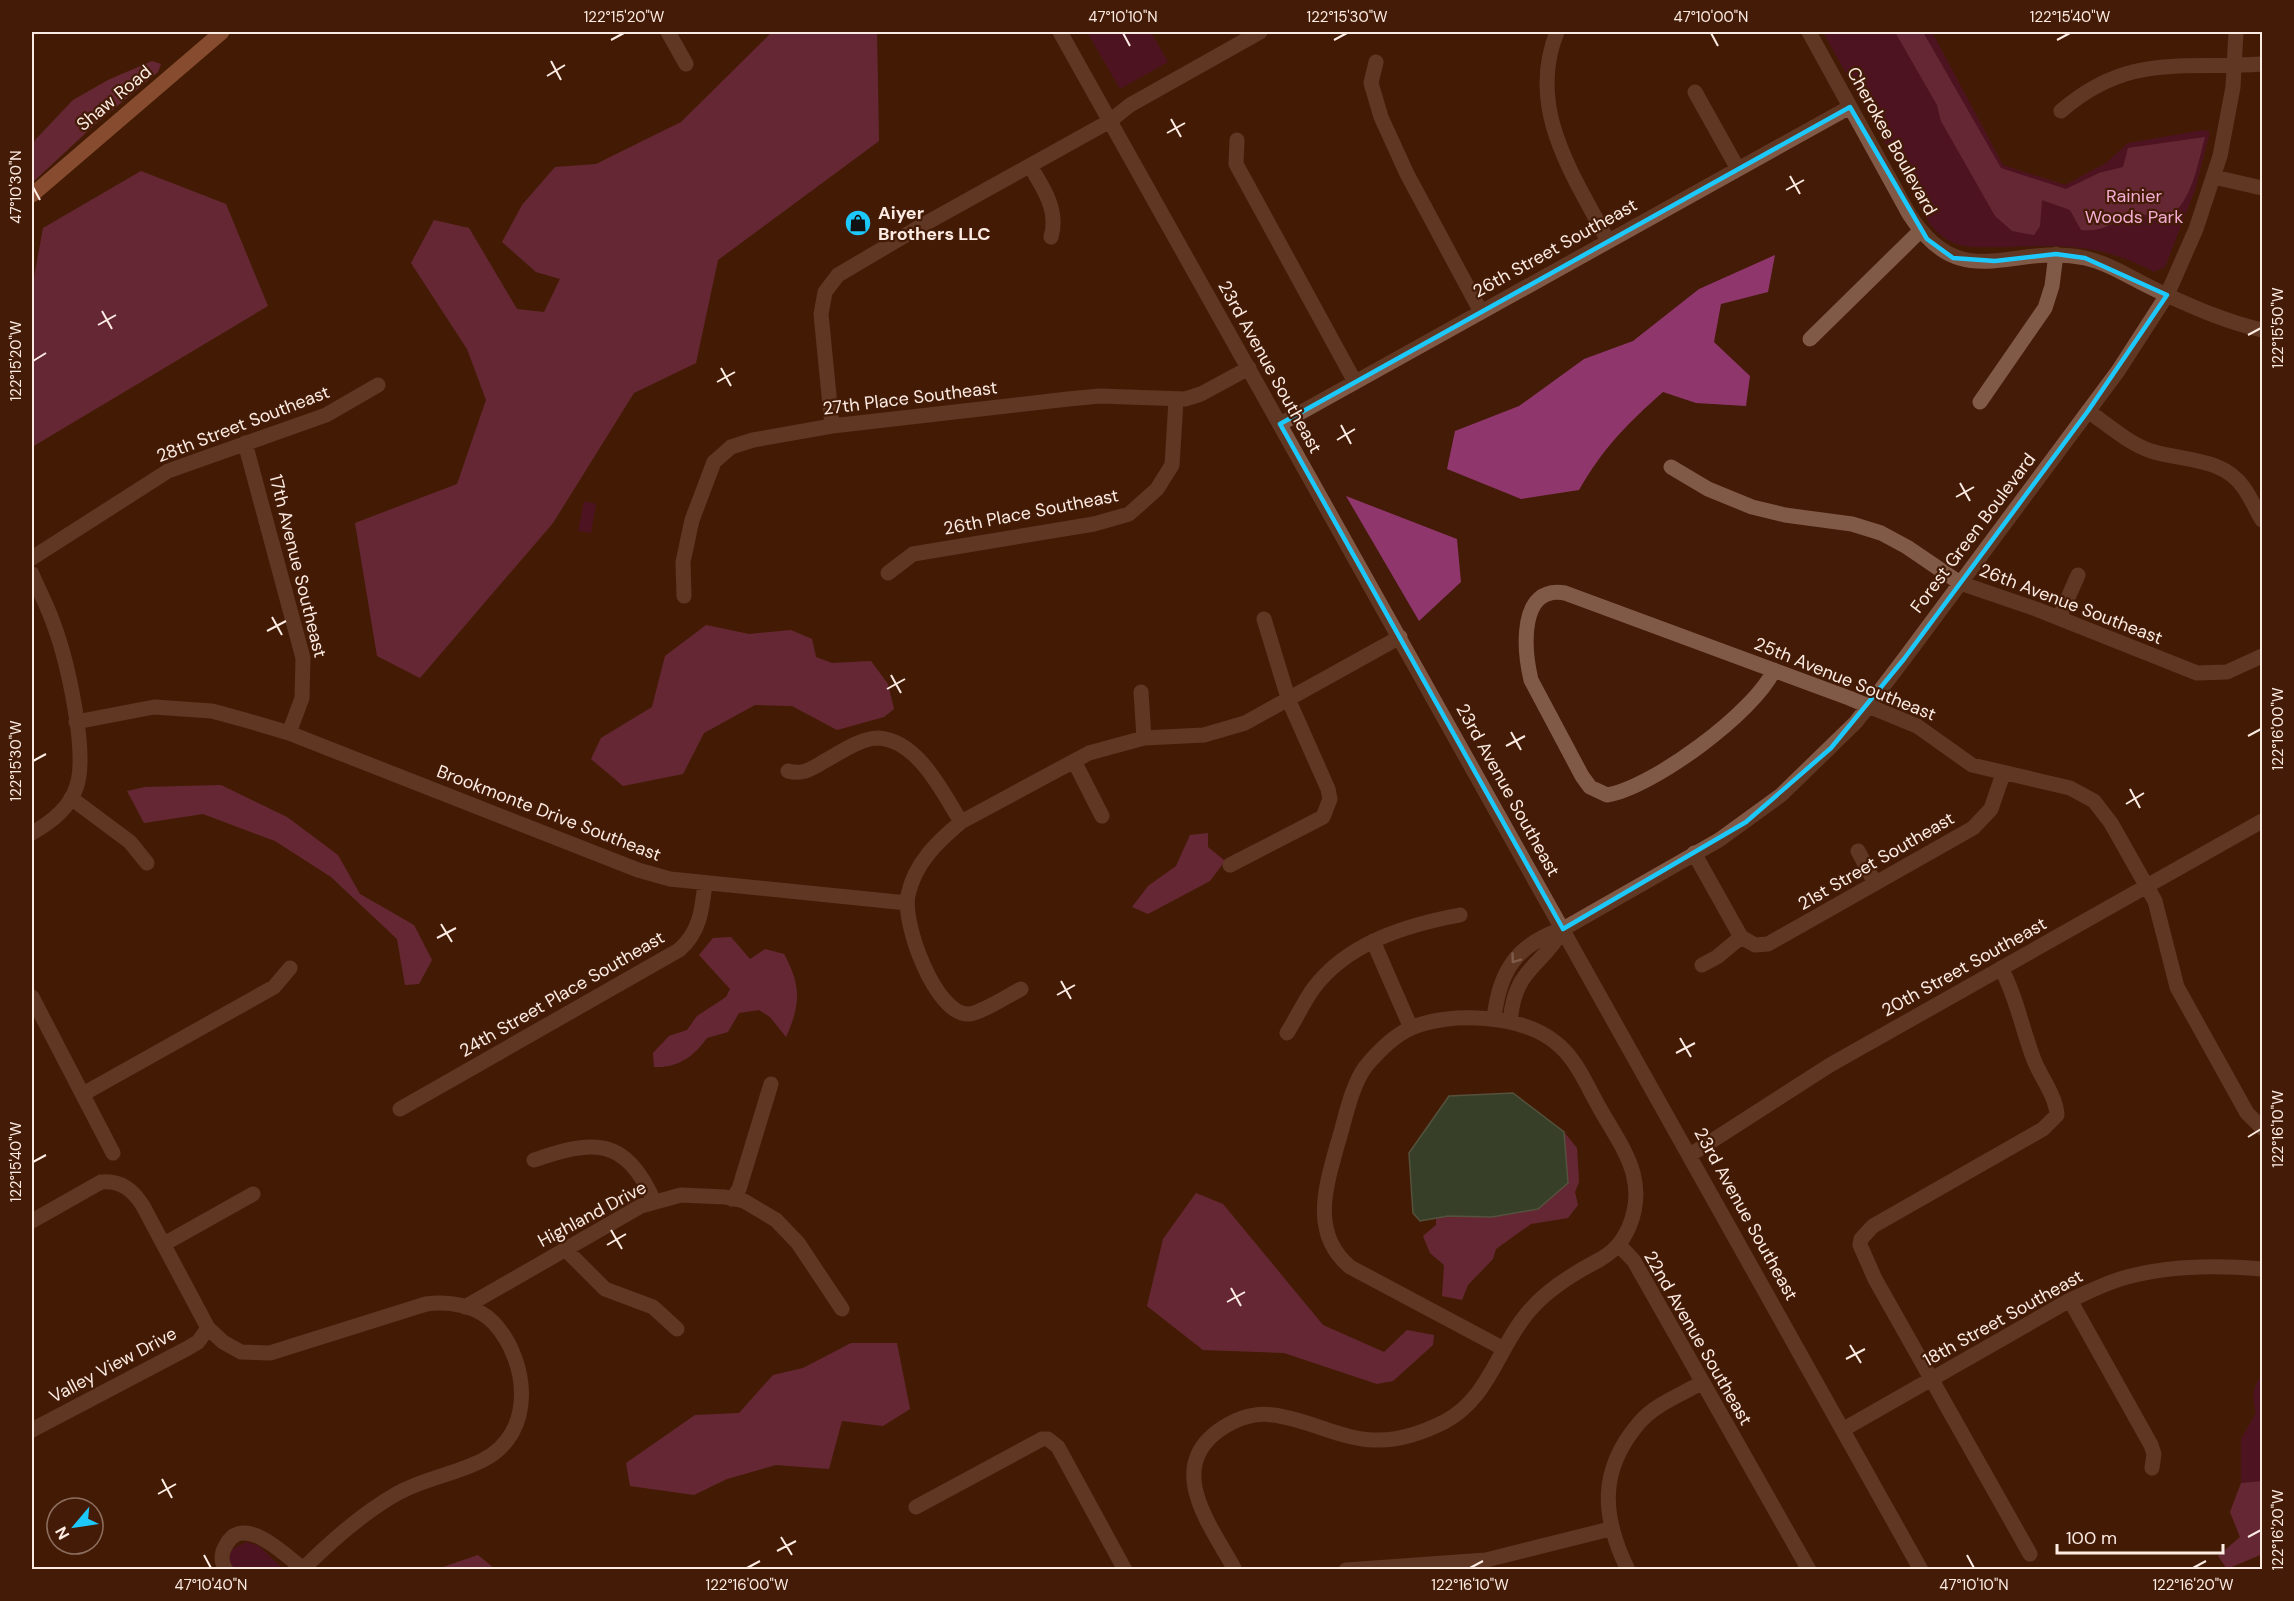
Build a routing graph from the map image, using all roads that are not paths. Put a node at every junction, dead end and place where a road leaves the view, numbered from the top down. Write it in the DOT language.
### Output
graph roads {
  1 [pos="222,32"];
  2 [pos="668,32"];
  3 [pos="1060,32"];
  4 [pos="1260,32"];
  5 [pos="1557,32"];
  6 [pos="1809,32"];
  7 [pos="2236,32"];
  8 [pos="1376,62"];
  9 [pos="686,64"];
  10 [pos="2262,64"];
  11 [pos="2235,65"];
  12 [pos="1695,92"];
  13 [pos="1850,106"];
  14 [pos="2061,111"];
  15 [pos="1110,121"];
  16 [pos="1237,140"];
  17 [pos="1030,166"];
  18 [pos="1738,169"];
  19 [pos="2214,177"];
  20 [pos="2262,188"];
  21 [pos="32,195"];
  22 [pos="1920,231"];
  23 [pos="1051,237"];
  24 [pos="1608,241"];
  25 [pos="2056,254"];
  26 [pos="2167,295"];
  27 [pos="1481,312"];
  28 [pos="2262,330"];
  29 [pos="1810,339"];
  30 [pos="1249,368"];
  31 [pos="1355,382"];
  32 [pos="378,385"];
  33 [pos="1176,400"];
  34 [pos="1980,402"];
  35 [pos="2088,411"];
  36 [pos="1280,424"];
  37 [pos="832,426"];
  38 [pos="246,443"];
  39 [pos="1671,467"];
  40 [pos="2262,520"];
  41 [pos="32,558"];
  42 [pos="888,573"];
  43 [pos="32,574"];
  44 [pos="2078,575"];
  45 [pos="1960,583"];
  46 [pos="684,596"];
  47 [pos="2059,618"];
  48 [pos="1264,619"];
  49 [pos="1400,637"];
  50 [pos="2262,656"];
  51 [pos="1774,670"];
  52 [pos="1141,692"];
  53 [pos="1289,700"];
  54 [pos="1867,707"];
  55 [pos="76,722"];
  56 [pos="289,733"];
  57 [pos="1144,738"];
  58 [pos="1074,761"];
  59 [pos="788,771"];
  60 [pos="2003,774"];
  61 [pos="71,798"];
  62 [pos="1102,816"];
  63 [pos="2262,821"];
  64 [pos="961,822"];
  65 [pos="32,833"];
  66 [pos="1857,851"];
  67 [pos="1694,852"];
  68 [pos="147,863"];
  69 [pos="1230,865"];
  70 [pos="1875,883"];
  71 [pos="705,884"];
  72 [pos="2146,886"];
  73 [pos="907,903"];
  74 [pos="1460,915"];
  75 [pos="1563,929"];
  76 [pos="1741,937"];
  77 [pos="1373,942"];
  78 [pos="1702,964"];
  79 [pos="290,968"];
  80 [pos="2001,968"];
  81 [pos="1022,989"];
  82 [pos="32,997"];
  83 [pos="1494,1019"];
  84 [pos="1510,1022"];
  85 [pos="1411,1028"];
  86 [pos="1287,1034"];
  87 [pos="771,1084"];
  88 [pos="83,1095"];
  89 [pos="400,1109"];
  90 [pos="2262,1128"];
  91 [pos="113,1153"];
  92 [pos="1690,1155"];
  93 [pos="534,1161"];
  94 [pos="253,1194"];
  95 [pos="732,1199"];
  96 [pos="654,1201"];
  97 [pos="32,1221"];
  98 [pos="164,1244"];
  99 [pos="1619,1245"];
  100 [pos="566,1250"];
  101 [pos="2262,1269"];
  102 [pos="2070,1300"];
  103 [pos="465,1307"];
  104 [pos="842,1309"];
  105 [pos="208,1328"];
  106 [pos="677,1329"];
  107 [pos="1504,1348"];
  108 [pos="1931,1379"];
  109 [pos="1701,1383"];
  110 [pos="1844,1429"];
  111 [pos="32,1430"];
  112 [pos="2152,1468"];
  113 [pos="916,1507"];
  114 [pos="1610,1529"];
  115 [pos="2030,1554"];
  116 [pos="1459,1567"];
  117 [pos="226,1569"];
  118 [pos="303,1569"];
  119 [pos="1125,1569"];
  120 [pos="1235,1569"];
  121 [pos="1346,1569"];
  122 [pos="1628,1569"];
  123 [pos="1809,1569"];
  124 [pos="1921,1569"];
  1 -- 21 [label="main road, Shaw Road"];
  2 -- 9 [label="street"];
  3 -- 15 [label="street, 23rd Avenue Southeast"];
  4 -- 15 [label="street"];
  5 -- 24 [label="street"];
  6 -- 13 [label="street, Cherokee Boulevard"];
  7 -- 11 [label="street, Forest Green Boulevard"];
  8 -- 27 [label="street"];
  10 -- 11 [label="street"];
  11 -- 14 [label="street"];
  11 -- 19 [label="street, Forest Green Boulevard"];
  12 -- 18 [label="street"];
  13 -- 18 [label="street, 26th Street Southeast"];
  13 -- 22 [label="street, Cherokee Boulevard"];
  15 -- 17 [label="street"];
  15 -- 30 [label="street, 23rd Avenue Southeast"];
  16 -- 31 [label="street"];
  17 -- 23 [label="street"];
  17 -- 37 [label="street"];
  18 -- 24 [label="street, 26th Street Southeast"];
  19 -- 20 [label="street"];
  19 -- 26 [label="street, Forest Green Boulevard"];
  22 -- 25 [label="street, Cherokee Boulevard"];
  22 -- 29 [label="street"];
  24 -- 27 [label="street, 26th Street Southeast"];
  25 -- 26 [label="street, Cherokee Boulevard"];
  25 -- 34 [label="street"];
  26 -- 28 [label="street, Cherokee Boulevard"];
  26 -- 35 [label="street, Forest Green Boulevard"];
  27 -- 31 [label="street, 26th Street Southeast"];
  30 -- 33 [label="street, 27th Place Southeast"];
  30 -- 36 [label="street, 23rd Avenue Southeast"];
  31 -- 36 [label="street, 26th Street Southeast"];
  32 -- 38 [label="street, 28th Street Southeast"];
  33 -- 37 [label="street, 27th Place Southeast"];
  33 -- 42 [label="street, 26th Place Southeast"];
  35 -- 40 [label="street"];
  35 -- 45 [label="street, Forest Green Boulevard"];
  36 -- 49 [label="street, 23rd Avenue Southeast"];
  37 -- 46 [label="street, 27th Place Southeast"];
  38 -- 41 [label="street, 28th Street Southeast"];
  38 -- 56 [label="street, 17th Avenue Southeast"];
  39 -- 45 [label="street, 26th Avenue Southeast"];
  43 -- 55 [label="street"];
  44 -- 47 [label="street"];
  45 -- 47 [label="street, 26th Avenue Southeast"];
  45 -- 54 [label="street, Forest Green Boulevard"];
  47 -- 50 [label="street, 26th Avenue Southeast"];
  48 -- 53 [label="street"];
  49 -- 53 [label="street"];
  49 -- 75 [label="street, 23rd Avenue Southeast"];
  51 -- 51 [label="street, 25th Avenue Southeast"];
  51 -- 54 [label="street, 25th Avenue Southeast"];
  52 -- 57 [label="street"];
  53 -- 57 [label="street"];
  53 -- 69 [label="street"];
  54 -- 60 [label="street, 25th Avenue Southeast"];
  54 -- 67 [label="street, Forest Green Boulevard"];
  55 -- 56 [label="street, Brookmonte Drive Southeast"];
  55 -- 61 [label="street"];
  56 -- 71 [label="street, Brookmonte Drive Southeast"];
  57 -- 58 [label="street"];
  58 -- 62 [label="street"];
  58 -- 64 [label="street"];
  59 -- 64 [label="street"];
  60 -- 70 [label="street, 21st Street Southeast"];
  60 -- 72 [label="street, 25th Avenue Southeast"];
  61 -- 65 [label="street"];
  61 -- 68 [label="street"];
  63 -- 72 [label="street, 20th Street Southeast"];
  64 -- 73 [label="street"];
  66 -- 70 [label="street"];
  67 -- 75 [label="street, Forest Green Boulevard"];
  67 -- 76 [label="street"];
  70 -- 76 [label="street, 21st Street Southeast"];
  71 -- 73 [label="street, Brookmonte Drive Southeast"];
  71 -- 89 [label="street, 24th Street Place Southeast"];
  72 -- 80 [label="street, 20th Street Southeast"];
  72 -- 90 [label="street, 25th Avenue Southeast"];
  73 -- 81 [label="street"];
  74 -- 77 [label="street"];
  75 -- 83 [label="street, Forest Green Boulevard, one-way"];
  75 -- 84 [label="street"];
  75 -- 92 [label="street, 23rd Avenue Southeast"];
  76 -- 78 [label="street"];
  77 -- 85 [label="street"];
  77 -- 86 [label="street"];
  79 -- 88 [label="street"];
  80 -- 92 [label="street, 20th Street Southeast"];
  80 -- 108 [label="street"];
  82 -- 88 [label="street"];
  83 -- 84 [label="street, 22nd Avenue Southeast"];
  83 -- 85 [label="street, 22nd Avenue Southeast"];
  84 -- 99 [label="street, 22nd Avenue Southeast"];
  85 -- 107 [label="street"];
  87 -- 95 [label="street"];
  88 -- 91 [label="street"];
  92 -- 110 [label="street, 23rd Avenue Southeast"];
  93 -- 96 [label="street"];
  94 -- 98 [label="street"];
  95 -- 96 [label="street, Highland Drive"];
  95 -- 104 [label="street, Highland Drive"];
  96 -- 100 [label="street, Highland Drive"];
  97 -- 98 [label="street"];
  98 -- 105 [label="street"];
  99 -- 107 [label="street"];
  99 -- 109 [label="street, 22nd Avenue Southeast"];
  100 -- 103 [label="street, Highland Drive"];
  100 -- 106 [label="street"];
  101 -- 102 [label="street, 18th Street Southeast"];
  102 -- 108 [label="street, 18th Street Southeast"];
  102 -- 112 [label="street"];
  103 -- 105 [label="street"];
  103 -- 118 [label="street"];
  105 -- 111 [label="street, Valley View Drive"];
  107 -- 120 [label="street"];
  108 -- 110 [label="street, 18th Street Southeast"];
  108 -- 115 [label="street"];
  109 -- 114 [label="street"];
  109 -- 123 [label="street, 22nd Avenue Southeast"];
  110 -- 124 [label="street, 23rd Avenue Southeast"];
  113 -- 119 [label="street"];
  114 -- 116 [label="street"];
  114 -- 122 [label="street"];
  116 -- 121 [label="street"];
  117 -- 118 [label="street"];
}
